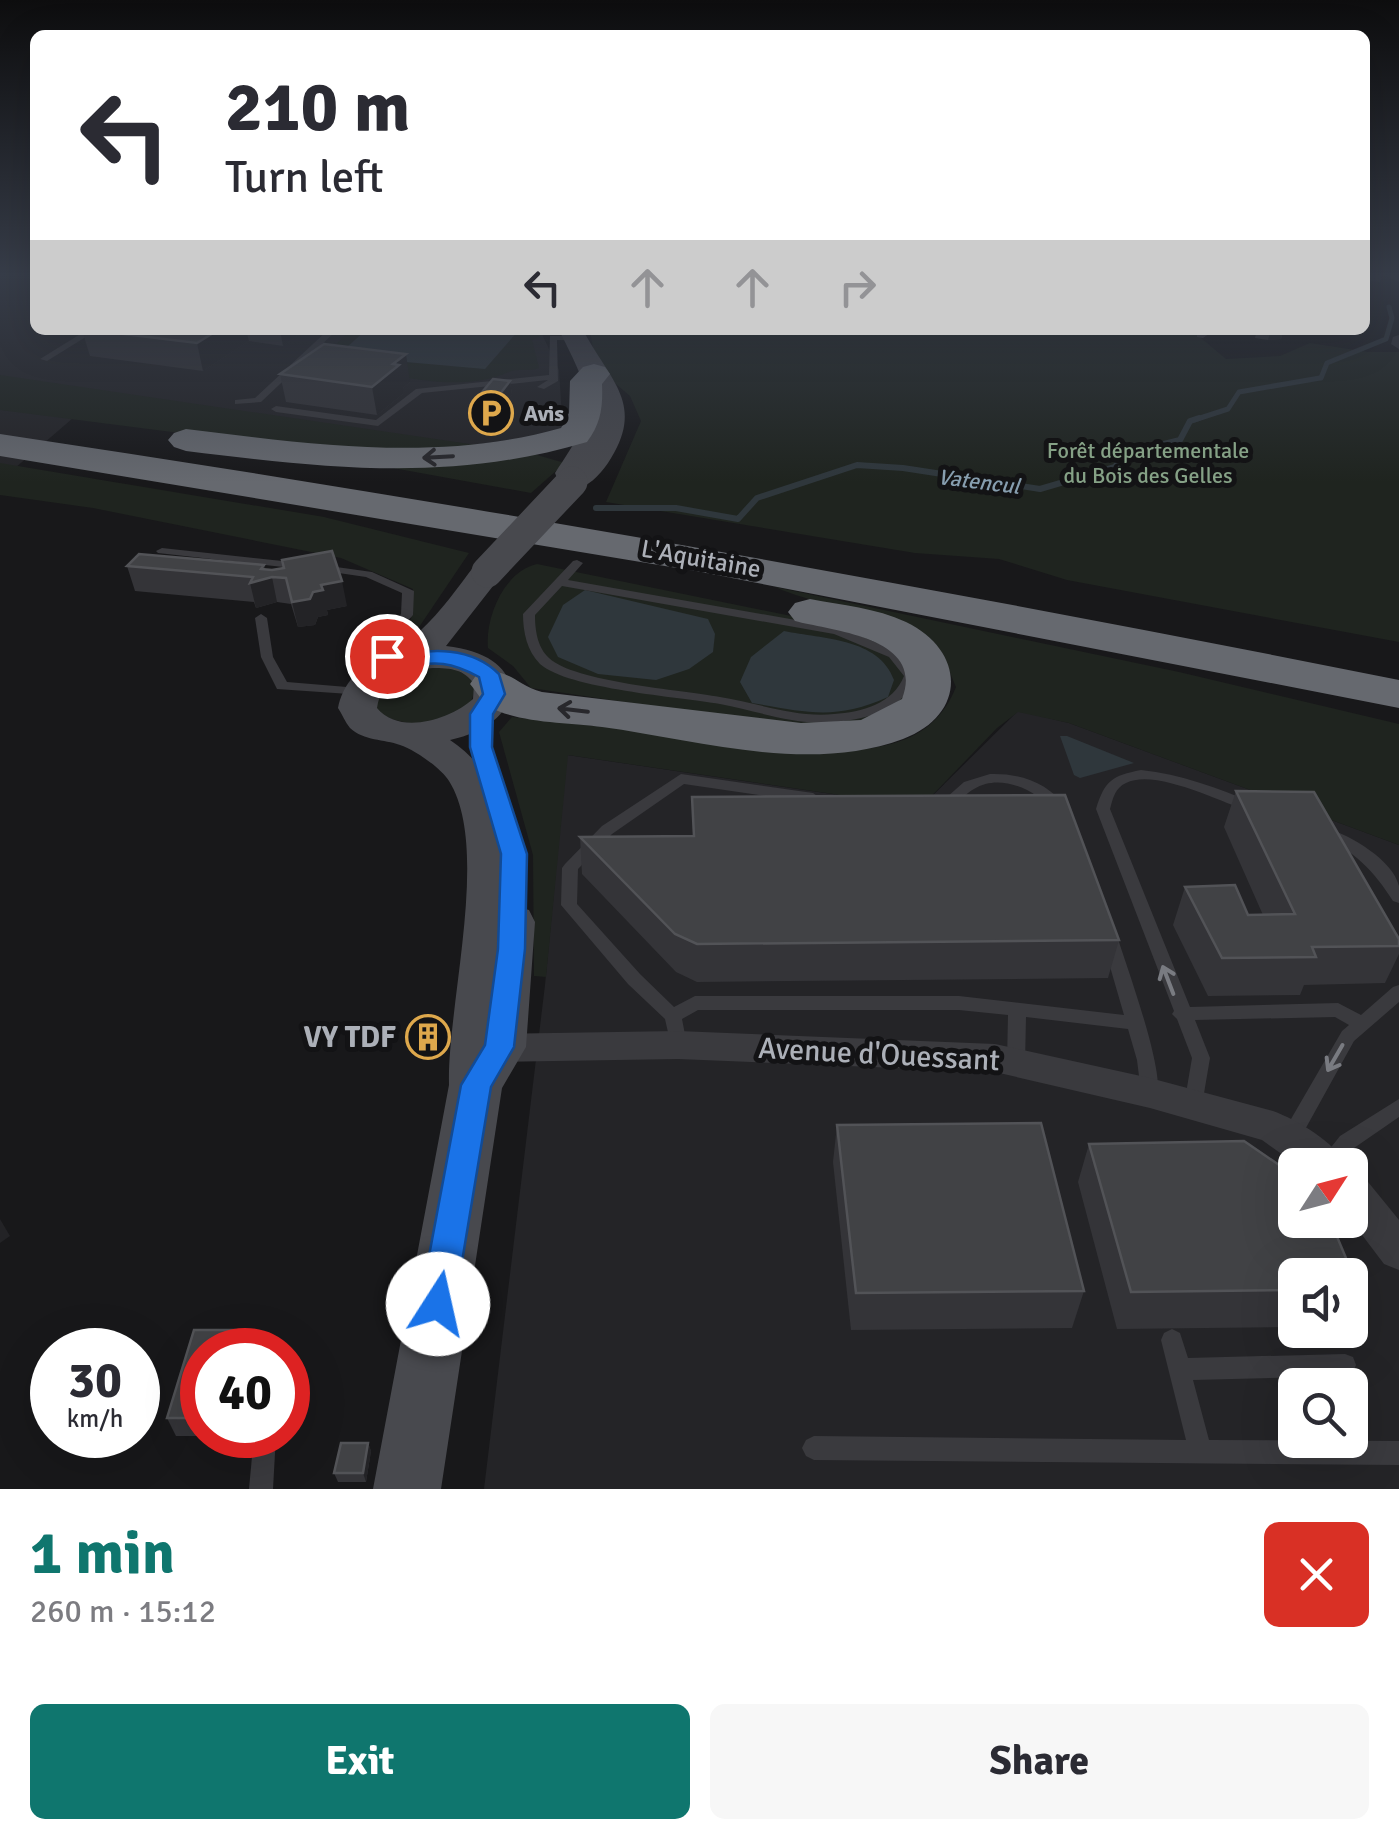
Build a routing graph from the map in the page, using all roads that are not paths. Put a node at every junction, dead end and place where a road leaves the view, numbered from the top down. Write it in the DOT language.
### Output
graph roads {
  1 [pos="69,343"];
  2 [pos="318,343"];
  3 [pos="553,343"];
  4 [pos="578,343"];
  5 [pos="44,358"];
  6 [pos="595,376"];
  7 [pos="554,377"];
  8 [pos="257,386"];
  9 [pos="270,388"];
  10 [pos="541,388"];
  11 [pos="238,402"];
  12 [pos="276,408"];
  13 [pos="8,433"];
  14 [pos="535,446"];
  15 [pos="136,465"];
  16 [pos="576,473"];
  17 [pos="162,550"];
  18 [pos="568,573"];
  19 [pos="466,600"];
  20 [pos="261,618"];
  21 [pos="1399,668"];
  22 [pos="379,675"];
  23 [pos="484,688"];
  24 [pos="1399,694"];
  25 [pos="414,736"];
  26 [pos="833,801"];
  27 [pos="1267,812"];
  28 [pos="933,814"];
  29 [pos="1304,825"];
  30 [pos="1074,826"];
  31 [pos="1399,898"];
  32 [pos="1106,929"];
  33 [pos="1399,992"];
  34 [pos="1017,1010"];
  35 [pos="1180,1014"];
  36 [pos="1136,1024"];
  37 [pos="1362,1024"];
  38 [pos="676,1030"];
  39 [pos="482,1057"];
  40 [pos="1016,1063"];
  41 [pos="1150,1093"];
  42 [pos="1193,1105"];
  43 [pos="1399,1107"];
  44 [pos="1290,1139"];
  45 [pos="1303,1148"];
  46 [pos="1342,1148"];
  47 [pos="1368,1212"];
  48 [pos="1399,1251"];
  49 [pos="1172,1340"];
  50 [pos="1345,1365"];
  51 [pos="1180,1369"];
  52 [pos="814,1448"];
  53 [pos="1201,1452"];
  54 [pos="1399,1453"];
  55 [pos="263,1458"];
  56 [pos="261,1489"];
  57 [pos="407,1489"];
  1 -- 5 [label="lane"];
  2 -- 9 [label="lane"];
  3 -- 7 [label="lane"];
  4 -- 6 [label="street"];
  6 -- 14 [label="highway"];
  6 -- 16 [label="street"];
  7 -- 10 [label="lane"];
  7 -- 12 [label="lane"];
  8 -- 9 [label="lane"];
  9 -- 11 [label="lane"];
  14 -- 13 [label="highway, one-way"];
  13 -- 15 [label="highway, L'Aquitaine"];
  13 -- 21 [label="highway, L'Aquitaine"];
  14 -- 16 [label="highway"];
  15 -- 18 [label="highway"];
  15 -- 24 [label="highway, L'Aquitaine"];
  16 -- 19 [label="street, bridge"];
  17 -- 22 [label="lane"];
  18 -- 18 [label="lane"];
  18 -- 23 [label="highway, one-way"];
  19 -- 22 [label="street"];
  19 -- 23 [label="street"];
  20 -- 22 [label="lane"];
  22 -- 23 [label="street"];
  22 -- 25 [label="street"];
  23 -- 25 [label="street"];
  23 -- 39 [label="street"];
  25 -- 39 [label="street"];
  26 -- 38 [label="lane"];
  35 -- 27 [label="lane, one-way"];
  28 -- 30 [label="lane"];
  29 -- 31 [label="lane"];
  32 -- 36 [label="lane"];
  33 -- 37 [label="lane"];
  34 -- 36 [label="lane"];
  34 -- 38 [label="lane"];
  34 -- 40 [label="lane"];
  35 -- 37 [label="lane"];
  35 -- 42 [label="lane"];
  36 -- 41 [label="lane"];
  37 -- 44 [label="lane, one-way"];
  38 -- 39 [label="street, Avenue d'Ouessant"];
  38 -- 40 [label="street, Avenue d'Ouessant"];
  39 -- 57 [label="street"];
  40 -- 41 [label="street, Avenue d'Ouessant"];
  41 -- 42 [label="street, Avenue d'Ouessant"];
  42 -- 44 [label="street, Avenue d'Ouessant"];
  43 -- 46 [label="lane"];
  44 -- 45 [label="street, Avenue d'Ouessant"];
  47 -- 48 [label="street"];
  49 -- 51 [label="lane"];
  50 -- 51 [label="lane"];
  51 -- 53 [label="lane"];
  52 -- 53 [label="lane"];
  53 -- 54 [label="lane"];
  55 -- 56 [label="lane"];
}
